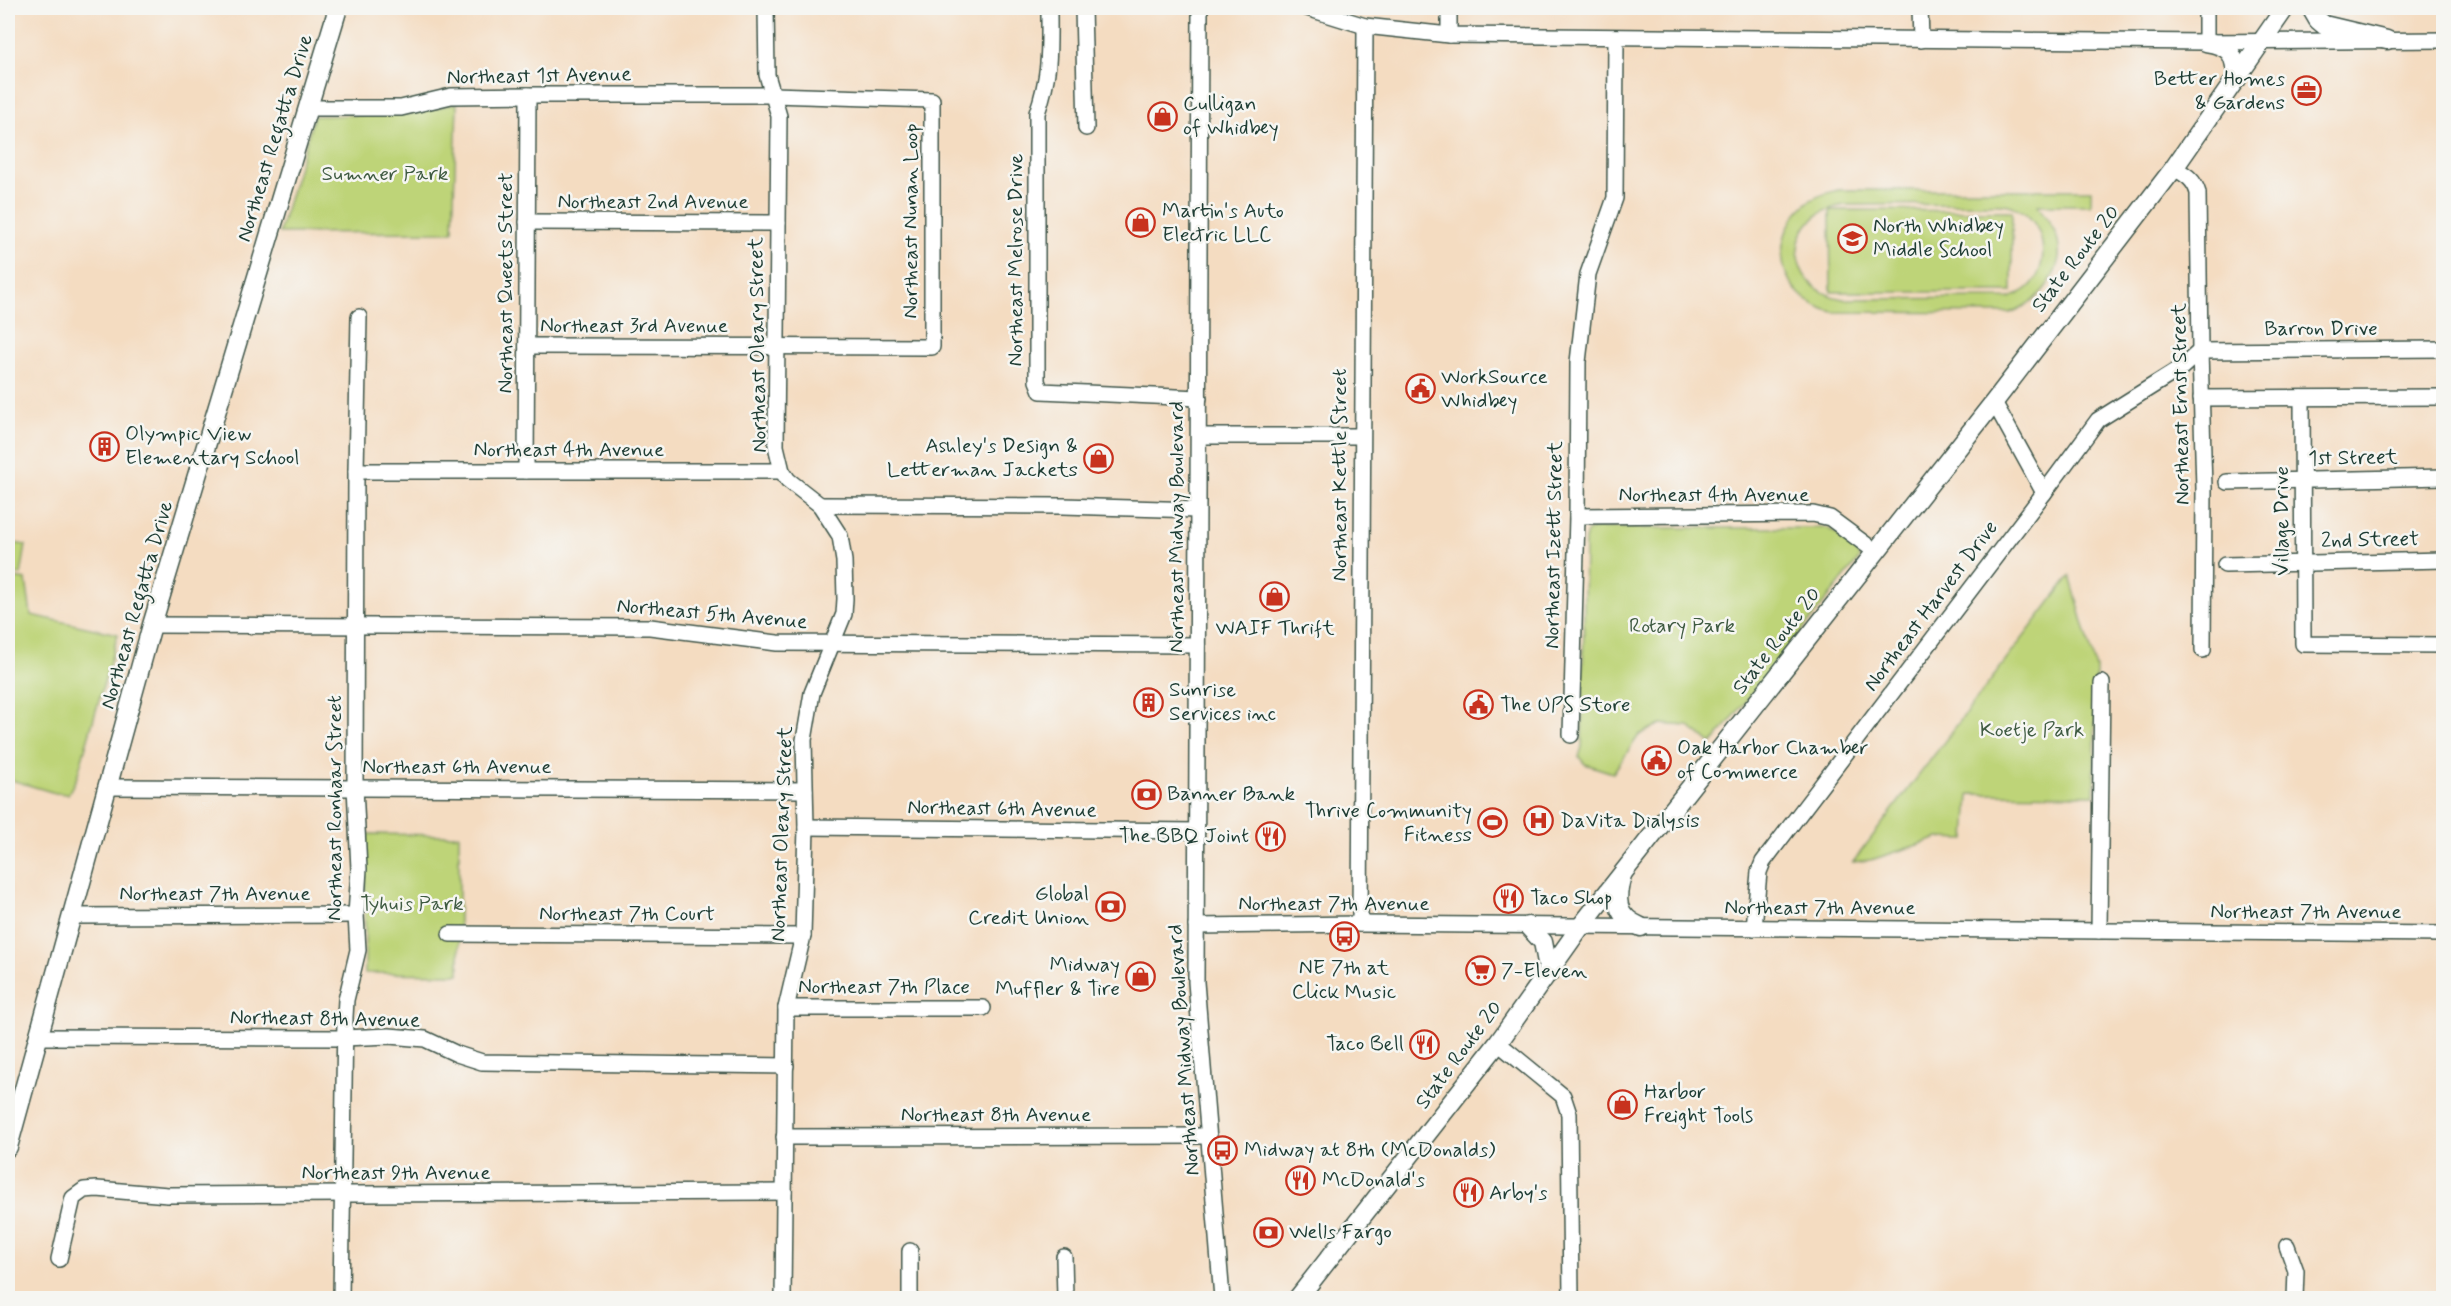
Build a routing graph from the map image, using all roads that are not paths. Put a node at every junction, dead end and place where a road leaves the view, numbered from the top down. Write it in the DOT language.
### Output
graph roads {
  1 [pos="338,8"];
  2 [pos="766,8"];
  3 [pos="1049,8"];
  4 [pos="1083,8"];
  5 [pos="1200,8"];
  6 [pos="1307,8"];
  7 [pos="1449,8"];
  8 [pos="1920,8"];
  9 [pos="2206,8"];
  10 [pos="2285,8"];
  11 [pos="2311,8"];
  12 [pos="1365,26"];
  13 [pos="1449,35"];
  14 [pos="1617,38"];
  15 [pos="1921,40"];
  16 [pos="2264,40"];
  17 [pos="2387,40"];
  18 [pos="2444,40"];
  19 [pos="2206,42"];
  20 [pos="2237,79"];
  21 [pos="528,95"];
  22 [pos="773,95"];
  23 [pos="308,108"];
  24 [pos="1086,128"];
  25 [pos="2174,168"];
  26 [pos="527,222"];
  27 [pos="778,224"];
  28 [pos="359,317"];
  29 [pos="526,346"];
  30 [pos="777,348"];
  31 [pos="2444,349"];
  32 [pos="2200,351"];
  33 [pos="1199,398"];
  34 [pos="2201,398"];
  35 [pos="2302,398"];
  36 [pos="2444,398"];
  37 [pos="1994,402"];
  38 [pos="1198,436"];
  39 [pos="1362,436"];
  40 [pos="356,471"];
  41 [pos="526,471"];
  42 [pos="782,471"];
  43 [pos="2444,477"];
  44 [pos="2303,480"];
  45 [pos="2227,483"];
  46 [pos="2044,493"];
  47 [pos="820,505"];
  48 [pos="1197,510"];
  49 [pos="1577,516"];
  50 [pos="1876,552"];
  51 [pos="2444,560"];
  52 [pos="2303,562"];
  53 [pos="2225,565"];
  54 [pos="356,625"];
  55 [pos="152,626"];
  56 [pos="832,644"];
  57 [pos="1197,645"];
  58 [pos="2444,645"];
  59 [pos="2203,650"];
  60 [pos="2102,683"];
  61 [pos="1571,735"];
  62 [pos="108,787"];
  63 [pos="355,788"];
  64 [pos="805,790"];
  65 [pos="806,827"];
  66 [pos="1197,831"];
  67 [pos="1623,873"];
  68 [pos="356,915"];
  69 [pos="73,916"];
  70 [pos="1360,924"];
  71 [pos="1196,926"];
  72 [pos="1528,926"];
  73 [pos="1581,926"];
  74 [pos="1641,927"];
  75 [pos="1754,928"];
  76 [pos="2099,931"];
  77 [pos="450,934"];
  78 [pos="2444,934"];
  79 [pos="803,936"];
  80 [pos="1549,973"];
  81 [pos="786,1008"];
  82 [pos="983,1008"];
  83 [pos="39,1037"];
  84 [pos="344,1038"];
  85 [pos="1498,1043"];
  86 [pos="786,1066"];
  87 [pos="1209,1136"];
  88 [pos="784,1137"];
  89 [pos="8,1148"];
  90 [pos="784,1192"];
  91 [pos="341,1194"];
  92 [pos="2287,1246"];
  93 [pos="910,1251"];
  94 [pos="1064,1257"];
  95 [pos="59,1259"];
  96 [pos="341,1299"];
  97 [pos="783,1299"];
  98 [pos="910,1299"];
  99 [pos="1065,1299"];
  100 [pos="1222,1299"];
  101 [pos="1298,1299"];
  102 [pos="1571,1299"];
  103 [pos="2295,1299"];
  1 -- 23 [label="main road, Northeast Regatta Drive"];
  2 -- 22 [label="street, Northeast Oleary Street"];
  3 -- 33 [label="street, Northeast Melrose Drive"];
  4 -- 24 [label="street"];
  5 -- 33 [label="street, Northeast Midway Boulevard"];
  6 -- 12 [label="street"];
  7 -- 13 [label="street"];
  8 -- 15 [label="street"];
  9 -- 19 [label="street"];
  10 -- 16 [label="main road, State Route 20"];
  11 -- 17 [label="main road"];
  12 -- 13 [label="street"];
  12 -- 39 [label="street, Northeast Kettle Street"];
  13 -- 14 [label="street"];
  14 -- 15 [label="street"];
  14 -- 49 [label="street, Northeast Izett Street"];
  15 -- 19 [label="street"];
  16 -- 17 [label="street"];
  16 -- 19 [label="street"];
  16 -- 20 [label="main road, State Route 20"];
  17 -- 18 [label="street"];
  19 -- 20 [label="main road"];
  20 -- 25 [label="main road, State Route 20"];
  21 -- 22 [label="street, Northeast 1st Avenue"];
  21 -- 23 [label="street, Northeast 1st Avenue"];
  21 -- 26 [label="street, Northeast Queets Street"];
  22 -- 27 [label="street, Northeast Oleary Street"];
  22 -- 30 [label="street, Northeast Nunan Loop"];
  23 -- 55 [label="main road, Northeast Regatta Drive"];
  25 -- 32 [label="street, Northeast Ernst Street"];
  25 -- 37 [label="main road, State Route 20"];
  26 -- 27 [label="street, Northeast 2nd Avenue"];
  26 -- 29 [label="street, Northeast Queets Street"];
  27 -- 30 [label="street, Northeast Oleary Street"];
  28 -- 40 [label="street, Northeast Ronhaar Street"];
  29 -- 30 [label="street, Northeast 3rd Avenue"];
  29 -- 41 [label="street, Northeast Queets Street"];
  30 -- 42 [label="street, Northeast Oleary Street"];
  31 -- 32 [label="street, Barron Drive"];
  32 -- 34 [label="street, Northeast Ernst Street"];
  32 -- 46 [label="street, Northeast Harvest Drive"];
  33 -- 38 [label="street, Northeast Midway Boulevard"];
  34 -- 35 [label="street"];
  34 -- 59 [label="street, Northeast Ernst Street"];
  35 -- 36 [label="street"];
  35 -- 44 [label="street, Village Drive"];
  37 -- 46 [label="street"];
  37 -- 50 [label="main road, State Route 20"];
  38 -- 39 [label="street"];
  38 -- 48 [label="street, Northeast Midway Boulevard"];
  39 -- 70 [label="street, Northeast Kettle Street"];
  40 -- 41 [label="street, Northeast 4th Avenue"];
  40 -- 54 [label="street, Northeast Ronhaar Street"];
  41 -- 42 [label="street, Northeast 4th Avenue"];
  42 -- 47 [label="street, Northeast Oleary Street"];
  43 -- 44 [label="street, 1st Street"];
  44 -- 45 [label="street, 1st Street"];
  44 -- 52 [label="street, Village Drive"];
  46 -- 75 [label="street, Northeast Harvest Drive"];
  47 -- 48 [label="street"];
  47 -- 56 [label="street, Northeast Oleary Street"];
  48 -- 57 [label="street, Northeast Midway Boulevard"];
  49 -- 50 [label="street, Northeast 4th Avenue"];
  49 -- 61 [label="street, Northeast Izett Street"];
  50 -- 67 [label="main road, State Route 20"];
  51 -- 52 [label="street, 2nd Street"];
  52 -- 53 [label="street, 2nd Street"];
  52 -- 58 [label="street, Village Drive"];
  54 -- 55 [label="street, Northeast 5th Avenue"];
  54 -- 56 [label="street, Northeast 5th Avenue"];
  54 -- 63 [label="street, Northeast Ronhaar Street"];
  55 -- 62 [label="main road, Northeast Regatta Drive"];
  56 -- 57 [label="street, Northeast 5th Avenue"];
  56 -- 64 [label="street, Northeast Oleary Street"];
  57 -- 66 [label="street, Northeast Midway Boulevard"];
  60 -- 76 [label="street"];
  62 -- 63 [label="street, Northeast 6th Avenue"];
  62 -- 69 [label="main road, Northeast Regatta Drive"];
  63 -- 64 [label="street, Northeast 6th Avenue"];
  63 -- 68 [label="street, Northeast Ronhaar Street"];
  64 -- 65 [label="street, Northeast Oleary Street"];
  65 -- 66 [label="street, Northeast 6th Avenue"];
  65 -- 79 [label="street, Northeast Oleary Street"];
  66 -- 71 [label="street, Northeast Midway Boulevard"];
  67 -- 73 [label="main road, State Route 20"];
  67 -- 74 [label="main road"];
  68 -- 69 [label="street, Northeast 7th Avenue"];
  68 -- 84 [label="street, Northeast Ronhaar Street"];
  69 -- 83 [label="main road, Northeast Regatta Drive"];
  70 -- 71 [label="street, Northeast 7th Avenue"];
  70 -- 72 [label="street, Northeast 7th Avenue"];
  71 -- 87 [label="street, Northeast Midway Boulevard"];
  72 -- 73 [label="street, Northeast 7th Avenue"];
  72 -- 80 [label="main road"];
  73 -- 74 [label="street, Northeast 7th Avenue"];
  73 -- 80 [label="main road, State Route 20"];
  74 -- 75 [label="street, Northeast 7th Avenue"];
  75 -- 76 [label="street, Northeast 7th Avenue"];
  76 -- 78 [label="street, Northeast 7th Avenue"];
  77 -- 79 [label="street, Northeast 7th Court"];
  79 -- 81 [label="street, Northeast Oleary Street"];
  80 -- 85 [label="main road, State Route 20"];
  81 -- 82 [label="street, Northeast 7th Place"];
  81 -- 86 [label="street, Northeast Oleary Street"];
  83 -- 84 [label="street, Northeast 8th Avenue"];
  83 -- 89 [label="main road, Northeast Regatta Drive"];
  84 -- 86 [label="street, Northeast 8th Avenue"];
  84 -- 91 [label="street, Northeast Ronhaar Street"];
  85 -- 101 [label="main road, State Route 20"];
  85 -- 102 [label="street"];
  86 -- 88 [label="street, Northeast Oleary Street"];
  87 -- 88 [label="street, Northeast 8th Avenue"];
  87 -- 100 [label="street, Northeast Midway Boulevard"];
  88 -- 90 [label="street, Northeast Oleary Street"];
  90 -- 91 [label="street, Northeast 9th Avenue"];
  90 -- 97 [label="street, Northeast Oleary Street"];
  91 -- 95 [label="street, Northeast 9th Avenue"];
  91 -- 96 [label="street, Northeast Ronhaar Street"];
  92 -- 103 [label="street"];
  93 -- 98 [label="street"];
  94 -- 99 [label="street"];
}
